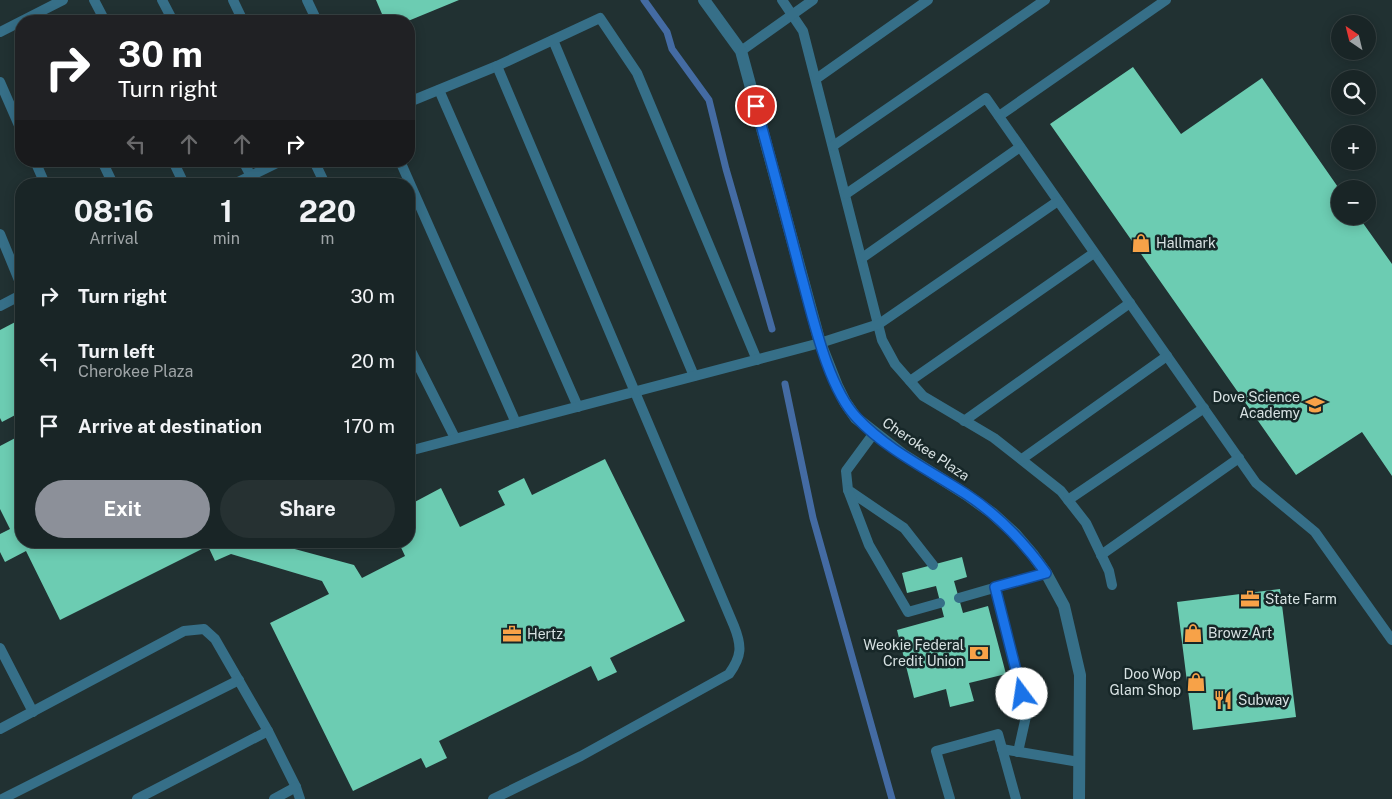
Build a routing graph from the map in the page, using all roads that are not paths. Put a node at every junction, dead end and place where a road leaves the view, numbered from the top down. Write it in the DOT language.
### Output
graph roads {
  1 [pos="63,0"];
  2 [pos="94,0"];
  3 [pos="162,0"];
  4 [pos="233,0"];
  5 [pos="307,0"];
  6 [pos="704,0"];
  7 [pos="782,0"];
  8 [pos="813,0"];
  9 [pos="928,0"];
  10 [pos="1045,0"];
  11 [pos="1166,0"];
  12 [pos="793,14"];
  13 [pos="40,15"];
  14 [pos="102,15"];
  15 [pos="169,15"];
  16 [pos="241,15"];
  17 [pos="314,15"];
  18 [pos="15,26"];
  19 [pos="0,32"];
  20 [pos="553,40"];
  21 [pos="741,51"];
  22 [pos="497,66"];
  23 [pos="816,79"];
  24 [pos="0,82"];
  25 [pos="439,90"];
  26 [pos="415,100"];
  27 [pos="15,116"];
  28 [pos="998,116"];
  29 [pos="833,146"];
  30 [pos="1020,147"];
  31 [pos="272,167"];
  32 [pos="256,178"];
  33 [pos="846,194"];
  34 [pos="415,195"];
  35 [pos="1058,201"];
  36 [pos="0,234"];
  37 [pos="1094,253"];
  38 [pos="862,258"];
  39 [pos="15,270"];
  40 [pos="15,298"];
  41 [pos="1130,303"];
  42 [pos="0,306"];
  43 [pos="878,324"];
  44 [pos="820,343"];
  45 [pos="1167,356"];
  46 [pos="415,359"];
  47 [pos="757,360"];
  48 [pos="694,376"];
  49 [pos="910,381"];
  50 [pos="634,392"];
  51 [pos="578,407"];
  52 [pos="1204,408"];
  53 [pos="964,421"];
  54 [pos="516,423"];
  55 [pos="874,433"];
  56 [pos="455,438"];
  57 [pos="415,449"];
  58 [pos="1239,458"];
  59 [pos="1022,459"];
  60 [pos="848,490"];
  61 [pos="1068,500"];
  62 [pos="1101,554"];
  63 [pos="933,565"];
  64 [pos="1046,573"];
  65 [pos="1112,585"];
  66 [pos="995,587"];
  67 [pos="959,598"];
  68 [pos="940,603"];
  69 [pos="1392,640"];
  70 [pos="0,648"];
  71 [pos="239,680"];
  72 [pos="33,712"];
  73 [pos="0,729"];
  74 [pos="268,731"];
  75 [pos="1002,749"];
  76 [pos="1018,752"];
  77 [pos="1079,762"];
  78 [pos="296,787"];
  79 [pos="2,799"];
  80 [pos="137,799"];
  81 [pos="274,799"];
  82 [pos="300,799"];
  83 [pos="494,799"];
  84 [pos="950,799"];
  85 [pos="1016,799"];
  86 [pos="1079,799"];
  1 -- 13 [label="lane"];
  2 -- 14 [label="lane"];
  3 -- 15 [label="lane"];
  4 -- 16 [label="lane"];
  5 -- 17 [label="lane"];
  6 -- 21 [label="street, Cherokee Plaza"];
  7 -- 12 [label="lane"];
  8 -- 12 [label="lane"];
  9 -- 23 [label="lane"];
  10 -- 29 [label="lane"];
  11 -- 28 [label="lane"];
  12 -- 21 [label="lane"];
  12 -- 23 [label="lane"];
  18 -- 19 [label="lane"];
  20 -- 22 [label="lane"];
  20 -- 47 [label="lane"];
  20 -- 48 [label="lane"];
  21 -- 44 [label="street, Cherokee Plaza"];
  22 -- 25 [label="lane"];
  22 -- 50 [label="lane"];
  23 -- 29 [label="lane"];
  24 -- 27 [label="lane"];
  25 -- 26 [label="lane"];
  25 -- 51 [label="lane"];
  28 -- 30 [label="lane"];
  28 -- 33 [label="lane"];
  29 -- 33 [label="lane"];
  30 -- 35 [label="lane"];
  30 -- 38 [label="lane"];
  31 -- 32 [label="lane"];
  33 -- 38 [label="lane"];
  34 -- 54 [label="lane"];
  35 -- 37 [label="lane"];
  35 -- 43 [label="lane"];
  36 -- 39 [label="lane"];
  37 -- 41 [label="lane"];
  37 -- 49 [label="lane"];
  38 -- 43 [label="lane"];
  40 -- 42 [label="lane"];
  41 -- 45 [label="lane"];
  41 -- 53 [label="lane"];
  43 -- 44 [label="lane"];
  43 -- 49 [label="lane"];
  44 -- 47 [label="lane"];
  44 -- 55 [label="street, Cherokee Plaza"];
  45 -- 52 [label="lane"];
  45 -- 59 [label="lane"];
  46 -- 56 [label="lane"];
  47 -- 48 [label="lane"];
  48 -- 50 [label="lane"];
  49 -- 53 [label="lane"];
  50 -- 51 [label="lane"];
  50 -- 83 [label="lane"];
  51 -- 54 [label="lane"];
  52 -- 58 [label="lane"];
  52 -- 61 [label="lane"];
  53 -- 59 [label="lane"];
  54 -- 56 [label="lane"];
  55 -- 60 [label="lane"];
  55 -- 64 [label="street, Cherokee Plaza"];
  56 -- 57 [label="lane"];
  58 -- 62 [label="lane"];
  58 -- 69 [label="lane"];
  59 -- 61 [label="lane"];
  60 -- 63 [label="lane"];
  60 -- 68 [label="lane"];
  61 -- 62 [label="lane"];
  62 -- 65 [label="lane"];
  64 -- 66 [label="lane"];
  64 -- 77 [label="street, Cherokee Plaza"];
  66 -- 67 [label="lane"];
  66 -- 76 [label="lane"];
  70 -- 72 [label="lane"];
  71 -- 72 [label="lane"];
  71 -- 74 [label="lane"];
  71 -- 79 [label="lane"];
  72 -- 73 [label="lane"];
  74 -- 78 [label="lane"];
  74 -- 80 [label="lane"];
  75 -- 76 [label="lane"];
  75 -- 84 [label="lane"];
  75 -- 85 [label="lane"];
  76 -- 77 [label="lane"];
  77 -- 86 [label="street, Cherokee Plaza"];
  78 -- 81 [label="lane"];
  78 -- 82 [label="lane"];
}
